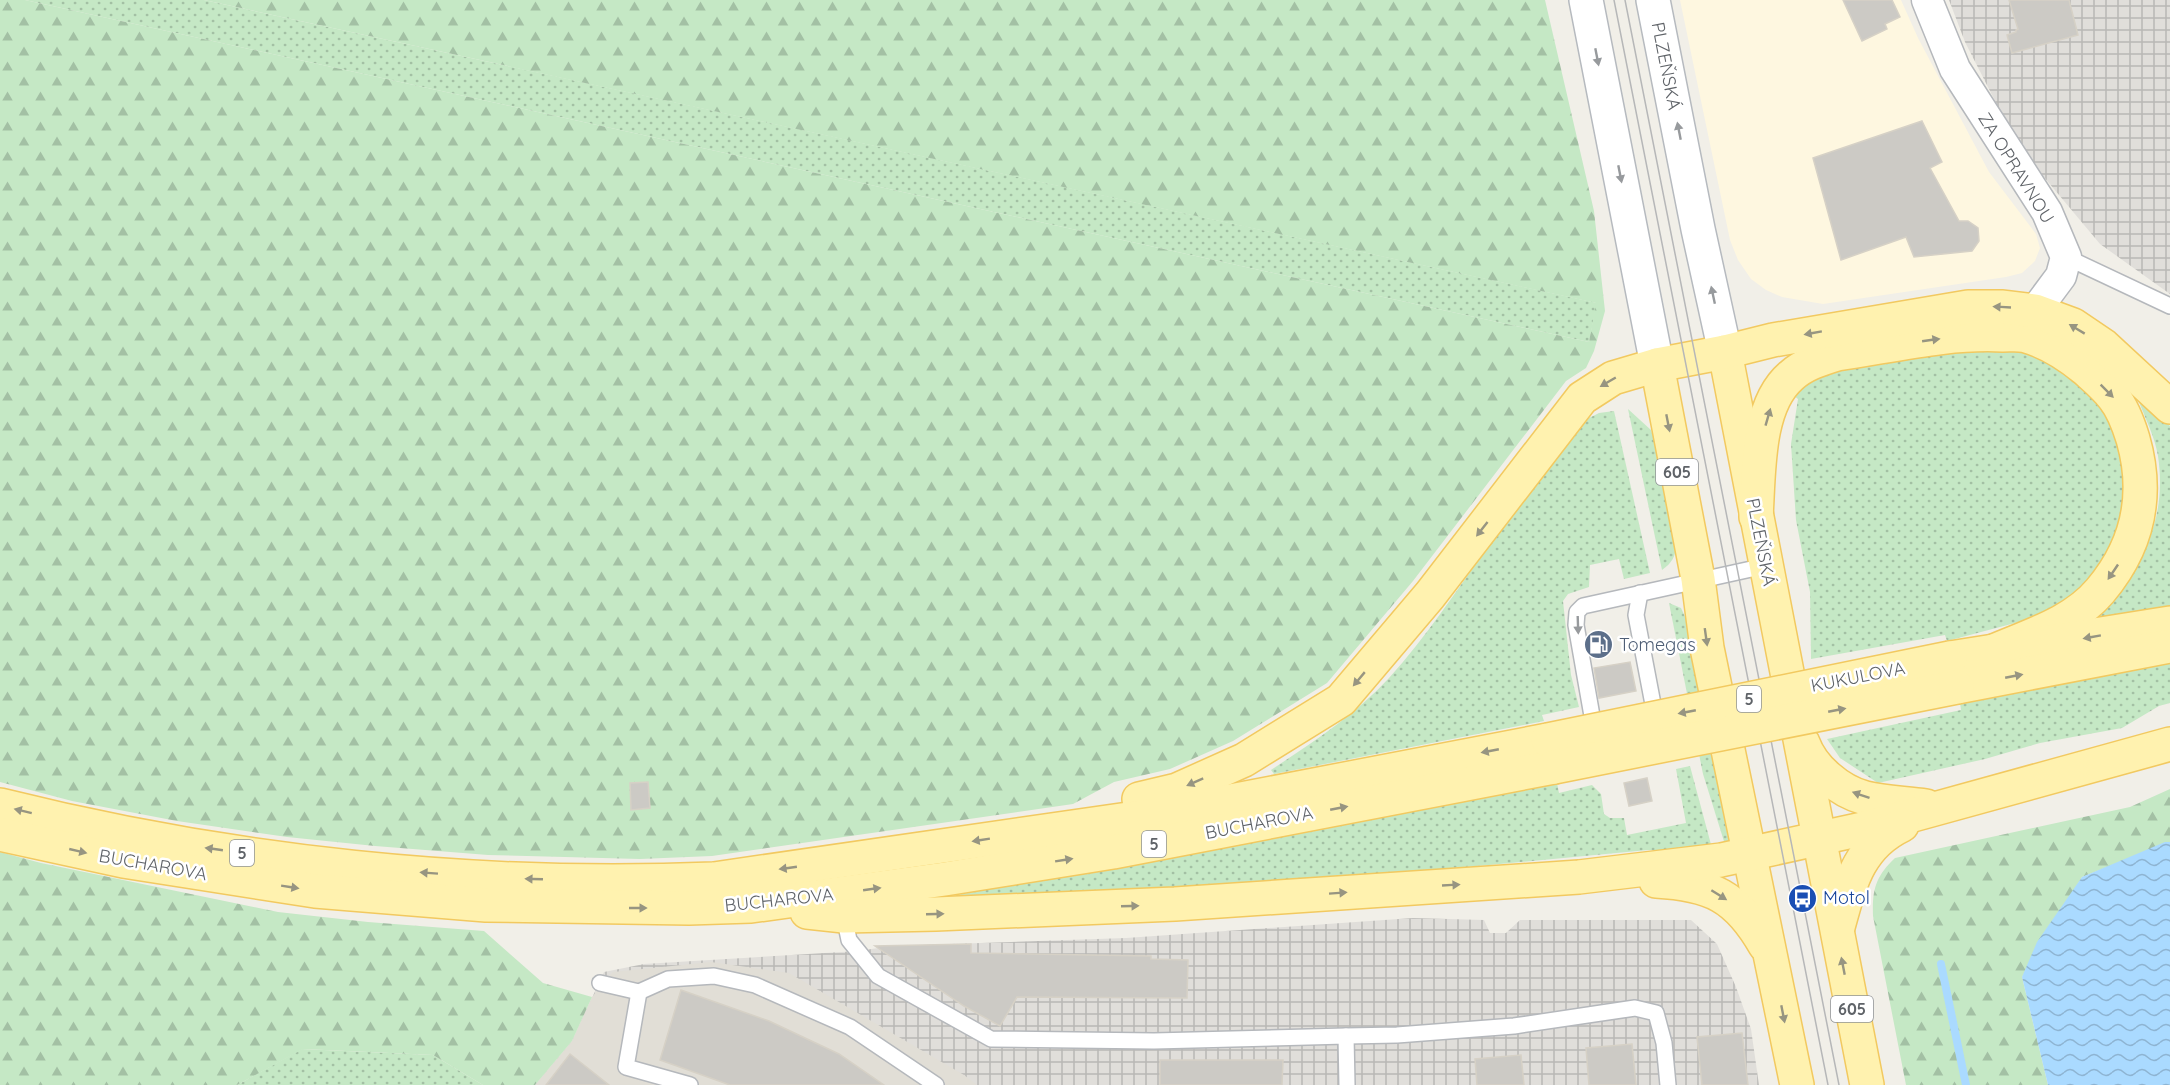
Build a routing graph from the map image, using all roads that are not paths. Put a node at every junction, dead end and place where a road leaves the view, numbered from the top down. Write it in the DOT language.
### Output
graph roads {
  1 [pos="1586,0"];
  2 [pos="1653,0"];
  3 [pos="1927,0"];
  4 [pos="2066,257"];
  5 [pos="2170,306"];
  6 [pos="2030,323"];
  7 [pos="1725,352"];
  8 [pos="1657,365"];
  9 [pos="2170,407"];
  10 [pos="1756,517"];
  11 [pos="1765,566"];
  12 [pos="1698,579"];
  13 [pos="1640,593"];
  14 [pos="2170,623"];
  15 [pos="2170,646"];
  16 [pos="1994,651"];
  17 [pos="1953,673"];
  18 [pos="1797,727"];
  19 [pos="2170,744"];
  20 [pos="1551,754"];
  21 [pos="0,805"];
  22 [pos="1939,808"];
  23 [pos="1081,825"];
  24 [pos="0,834"];
  25 [pos="1819,838"];
  26 [pos="1750,854"];
  27 [pos="1580,877"];
  28 [pos="487,891"];
  29 [pos="580,894"];
  30 [pos="751,906"];
  31 [pos="844,916"];
  32 [pos="1837,932"];
  33 [pos="1772,957"];
  34 [pos="600,983"];
  35 [pos="639,992"];
  36 [pos="1346,1036"];
  37 [pos="690,1085"];
  38 [pos="936,1085"];
  39 [pos="1347,1085"];
  40 [pos="1668,1085"];
  41 [pos="1797,1085"];
  42 [pos="1867,1085"];
  1 -- 8 [label="main road, 605, one-way"];
  7 -- 2 [label="main road, PLZEŇSKÁ / 605, one-way"];
  3 -- 4 [label="street, ZA OPRAVNOU"];
  4 -- 5 [label="lane"];
  4 -- 6 [label="street"];
  6 -- 7 [label="main road, one-way"];
  9 -- 6 [label="main road, one-way"];
  10 -- 6 [label="main road, one-way"];
  6 -- 16 [label="main road, one-way"];
  7 -- 8 [label="main road"];
  7 -- 10 [label="main road, PLZEŇSKÁ / 605"];
  8 -- 12 [label="main road, 605, one-way"];
  8 -- 23 [label="main road, one-way"];
  10 -- 11 [label="main road, PLZEŇSKÁ / 605"];
  11 -- 12 [label="lane"];
  11 -- 18 [label="main road, PLZEŇSKÁ / 605"];
  12 -- 13 [label="lane"];
  12 -- 26 [label="main road, 605, one-way"];
  13 -- 13 [label="lane, one-way"];
  14 -- 16 [label="main road, KUKULOVA / 5, one-way"];
  17 -- 15 [label="main road, KUKULOVA / 5, one-way"];
  16 -- 17 [label="main road, KUKULOVA / 5"];
  17 -- 20 [label="main road, KUKULOVA / 5, bridge"];
  22 -- 18 [label="main road, one-way"];
  18 -- 25 [label="main road, PLZEŇSKÁ / 605"];
  19 -- 22 [label="main road"];
  20 -- 23 [label="main road, BUCHAROVA / 5, one-way"];
  30 -- 20 [label="main road, BUCHAROVA / 5, one-way"];
  28 -- 21 [label="main road, BUCHAROVA / 5, one-way"];
  22 -- 25 [label="main road"];
  22 -- 32 [label="main road"];
  23 -- 29 [label="main road, BUCHAROVA / 5, one-way"];
  24 -- 28 [label="main road, BUCHAROVA / 5, one-way"];
  25 -- 26 [label="main road"];
  25 -- 32 [label="main road, PLZEŇSKÁ / 605"];
  26 -- 27 [label="main road"];
  26 -- 33 [label="main road, 605"];
  31 -- 27 [label="main road, one-way"];
  27 -- 33 [label="main road, one-way"];
  28 -- 29 [label="main road, BUCHAROVA / 5"];
  29 -- 30 [label="main road, BUCHAROVA / 5, one-way"];
  30 -- 31 [label="main road"];
  31 -- 36 [label="lane"];
  42 -- 32 [label="main road, PLZEŇSKÁ / 605, one-way"];
  33 -- 41 [label="main road, 605, one-way"];
  34 -- 35 [label="lane"];
  35 -- 37 [label="lane"];
  35 -- 38 [label="lane"];
  36 -- 39 [label="lane"];
  36 -- 40 [label="lane"];
}
